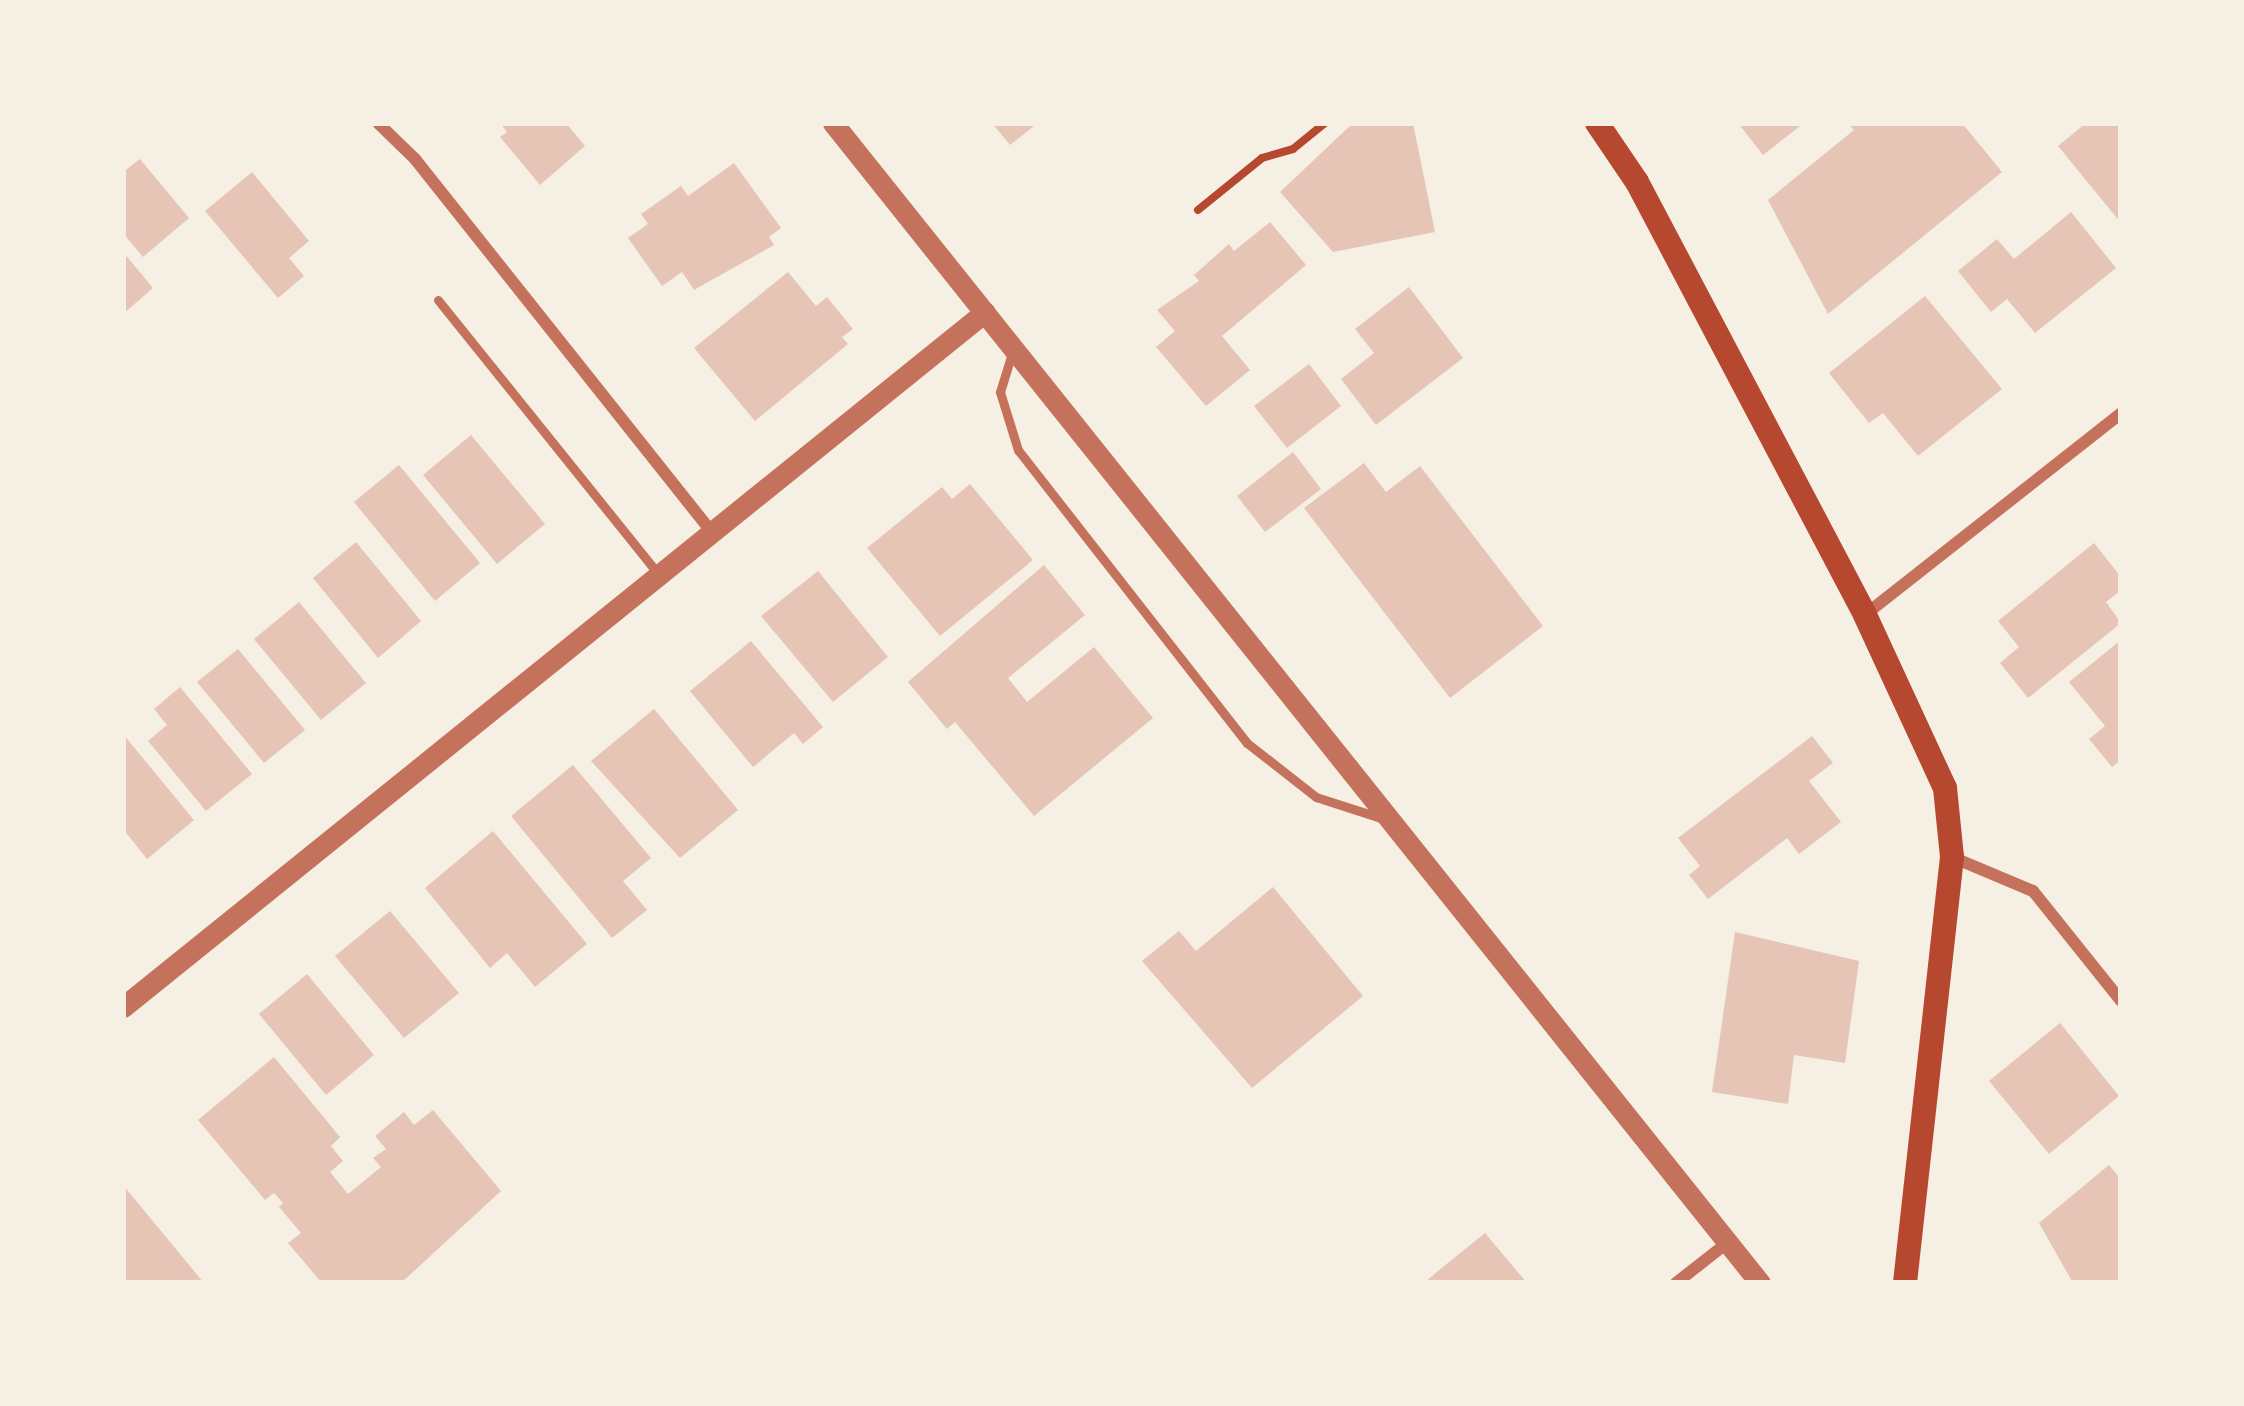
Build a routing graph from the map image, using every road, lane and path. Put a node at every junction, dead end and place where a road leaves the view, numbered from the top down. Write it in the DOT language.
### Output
graph roads {
  1 [pos="378,123"];
  2 [pos="833,123"];
  3 [pos="1325,123"];
  4 [pos="1597,123"];
  5 [pos="1198,210"];
  6 [pos="438,300"];
  7 [pos="985,312"];
  8 [pos="1014,350"];
  9 [pos="2121,413"];
  10 [pos="713,533"];
  11 [pos="659,575"];
  12 [pos="1865,615"];
  13 [pos="1392,821"];
  14 [pos="1952,857"];
  15 [pos="2121,1001"];
  16 [pos="126,1008"];
  17 [pos="1727,1243"];
  18 [pos="1676,1283"];
  19 [pos="1760,1283"];
  20 [pos="1905,1283"];
  1 -- 10 [label="street"];
  2 -- 7 [label="street"];
  3 -- 5 [label="path"];
  4 -- 12 [label="main road"];
  6 -- 11 [label="lane"];
  7 -- 8 [label="street"];
  7 -- 10 [label="street"];
  8 -- 13 [label="street"];
  8 -- 13 [label="lane"];
  9 -- 12 [label="street"];
  10 -- 11 [label="street"];
  11 -- 16 [label="street"];
  12 -- 14 [label="main road"];
  13 -- 17 [label="street"];
  14 -- 15 [label="street"];
  14 -- 20 [label="main road"];
  17 -- 18 [label="street"];
  17 -- 19 [label="street"];
}
